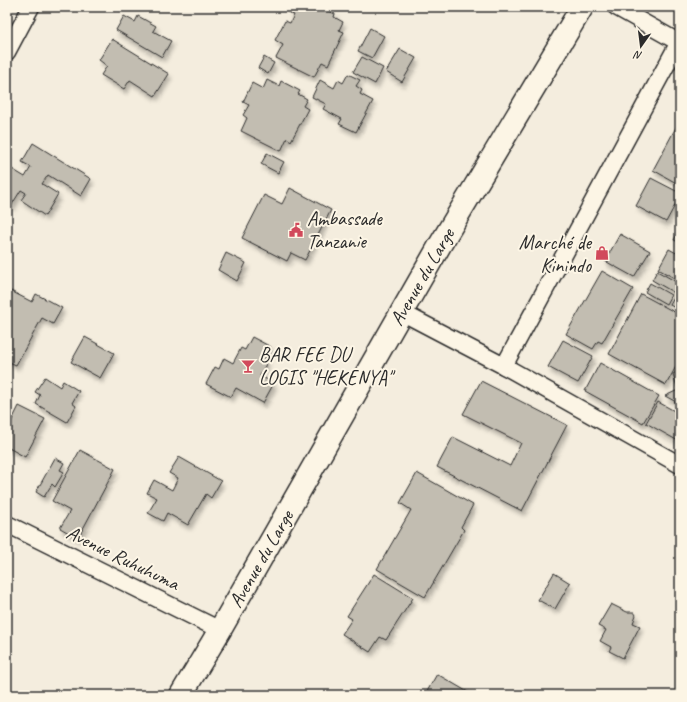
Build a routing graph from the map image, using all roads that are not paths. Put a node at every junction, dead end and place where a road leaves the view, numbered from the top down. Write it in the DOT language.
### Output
graph roads {
  1 [pos="31,7"];
  2 [pos="582,7"];
  3 [pos="616,7"];
  4 [pos="679,42"];
  5 [pos="7,52"];
  6 [pos="402,312"];
  7 [pos="504,366"];
  8 [pos="680,465"];
  9 [pos="7,524"];
  10 [pos="220,630"];
  11 [pos="181,695"];
  1 -- 5 [label="street"];
  2 -- 6 [label="main road, Avenue du Large"];
  3 -- 4 [label="street"];
  4 -- 7 [label="street"];
  6 -- 7 [label="street"];
  6 -- 10 [label="main road, Avenue du Large"];
  7 -- 8 [label="street"];
  9 -- 10 [label="street, Avenue Ruhuhuma"];
  10 -- 11 [label="main road, Avenue du Large"];
}
